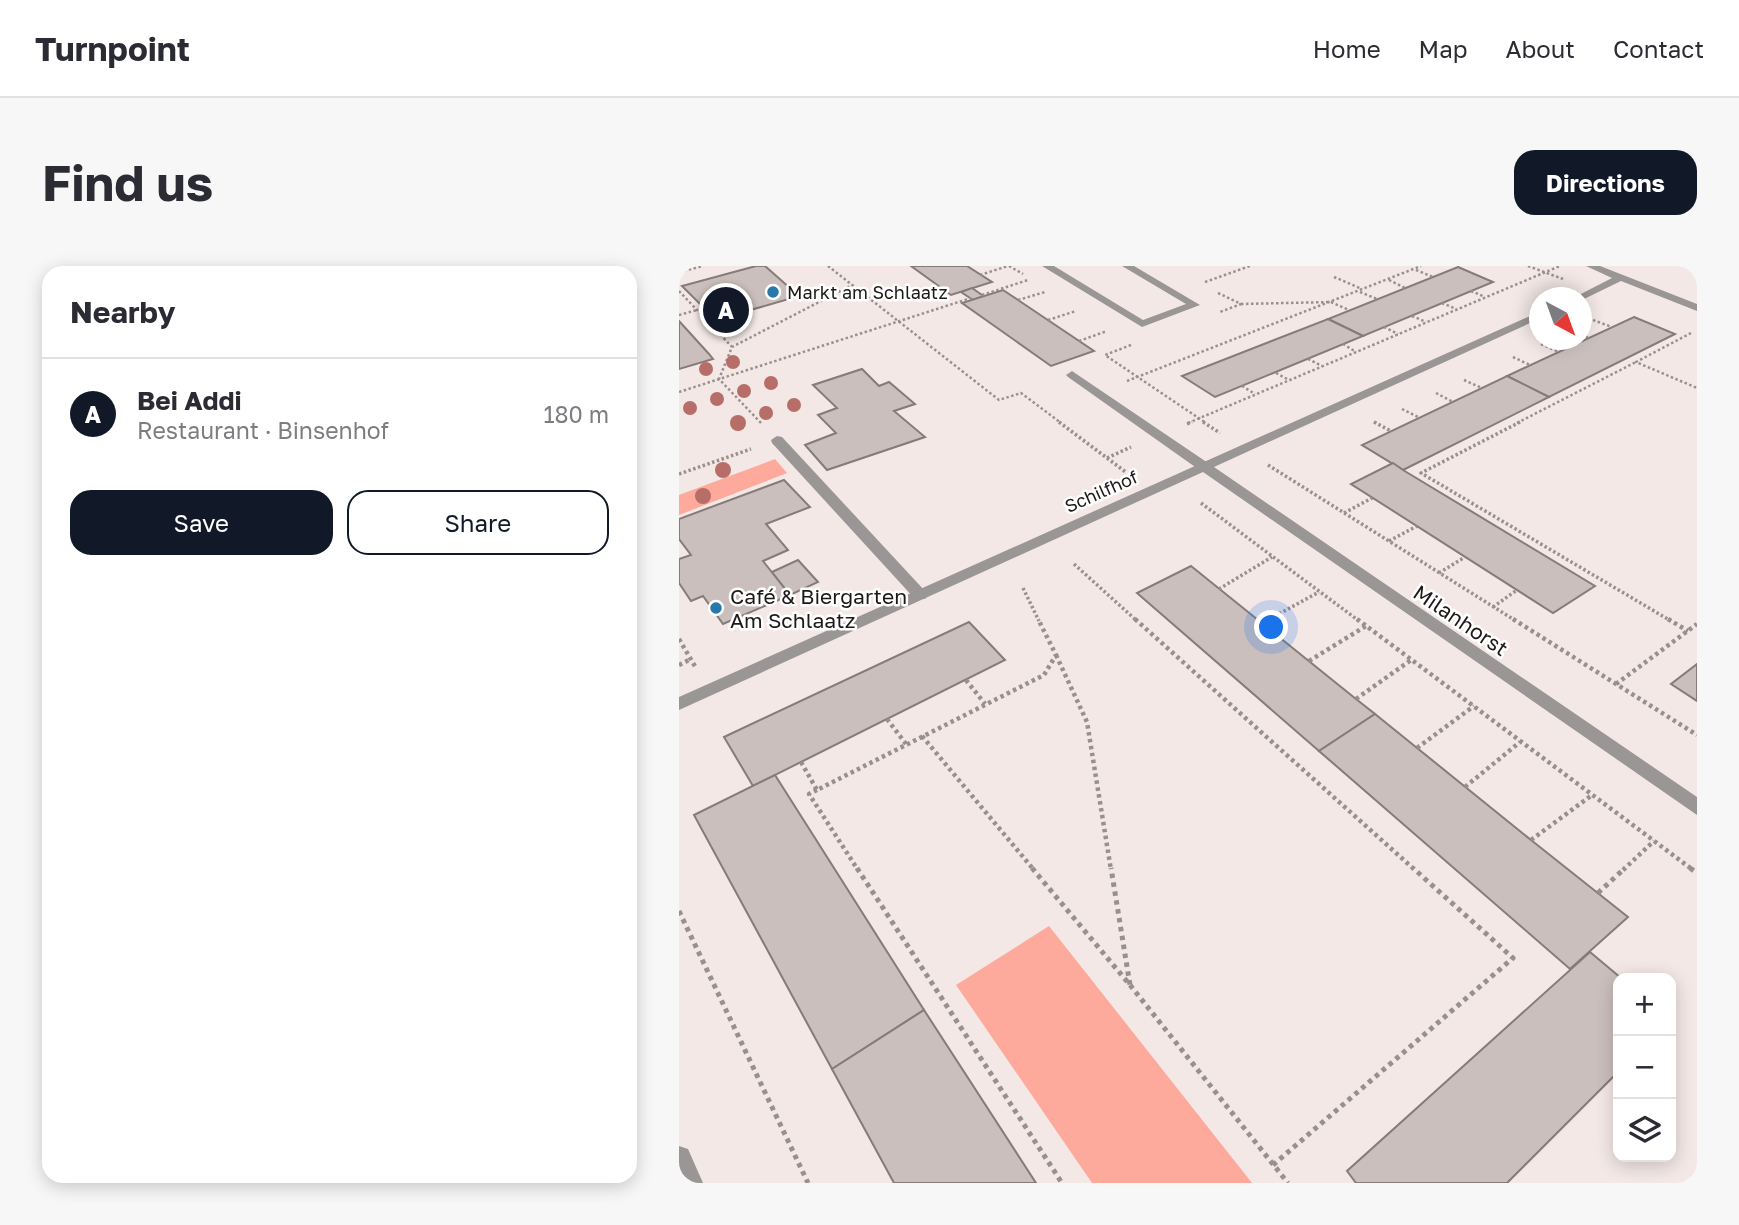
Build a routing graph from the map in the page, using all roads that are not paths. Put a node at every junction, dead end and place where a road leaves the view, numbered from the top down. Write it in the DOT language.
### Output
graph roads {
  1 [pos="1073,266"];
  2 [pos="1127,266"];
  3 [pos="1591,266"];
  4 [pos="1052,269"];
  5 [pos="1620,278"];
  6 [pos="1592,291"];
  7 [pos="1697,308"];
  8 [pos="1529,319"];
  9 [pos="1072,375"];
  10 [pos="777,439"];
  11 [pos="1203,466"];
  12 [pos="920,595"];
  13 [pos="679,704"];
  14 [pos="1697,807"];
  15 [pos="679,1158"];
  16 [pos="690,1183"];
  1 -- 4 [label="street"];
  2 -- 4 [label="street"];
  3 -- 5 [label="street"];
  5 -- 6 [label="street"];
  5 -- 7 [label="street"];
  8 -- 11 [label="street, Schilfhof"];
  9 -- 11 [label="street, Milanhorst"];
  10 -- 12 [label="street"];
  11 -- 12 [label="street, Schilfhof"];
  11 -- 14 [label="street, Milanhorst"];
  12 -- 13 [label="street, Schilfhof"];
  15 -- 16 [label="street"];
}
